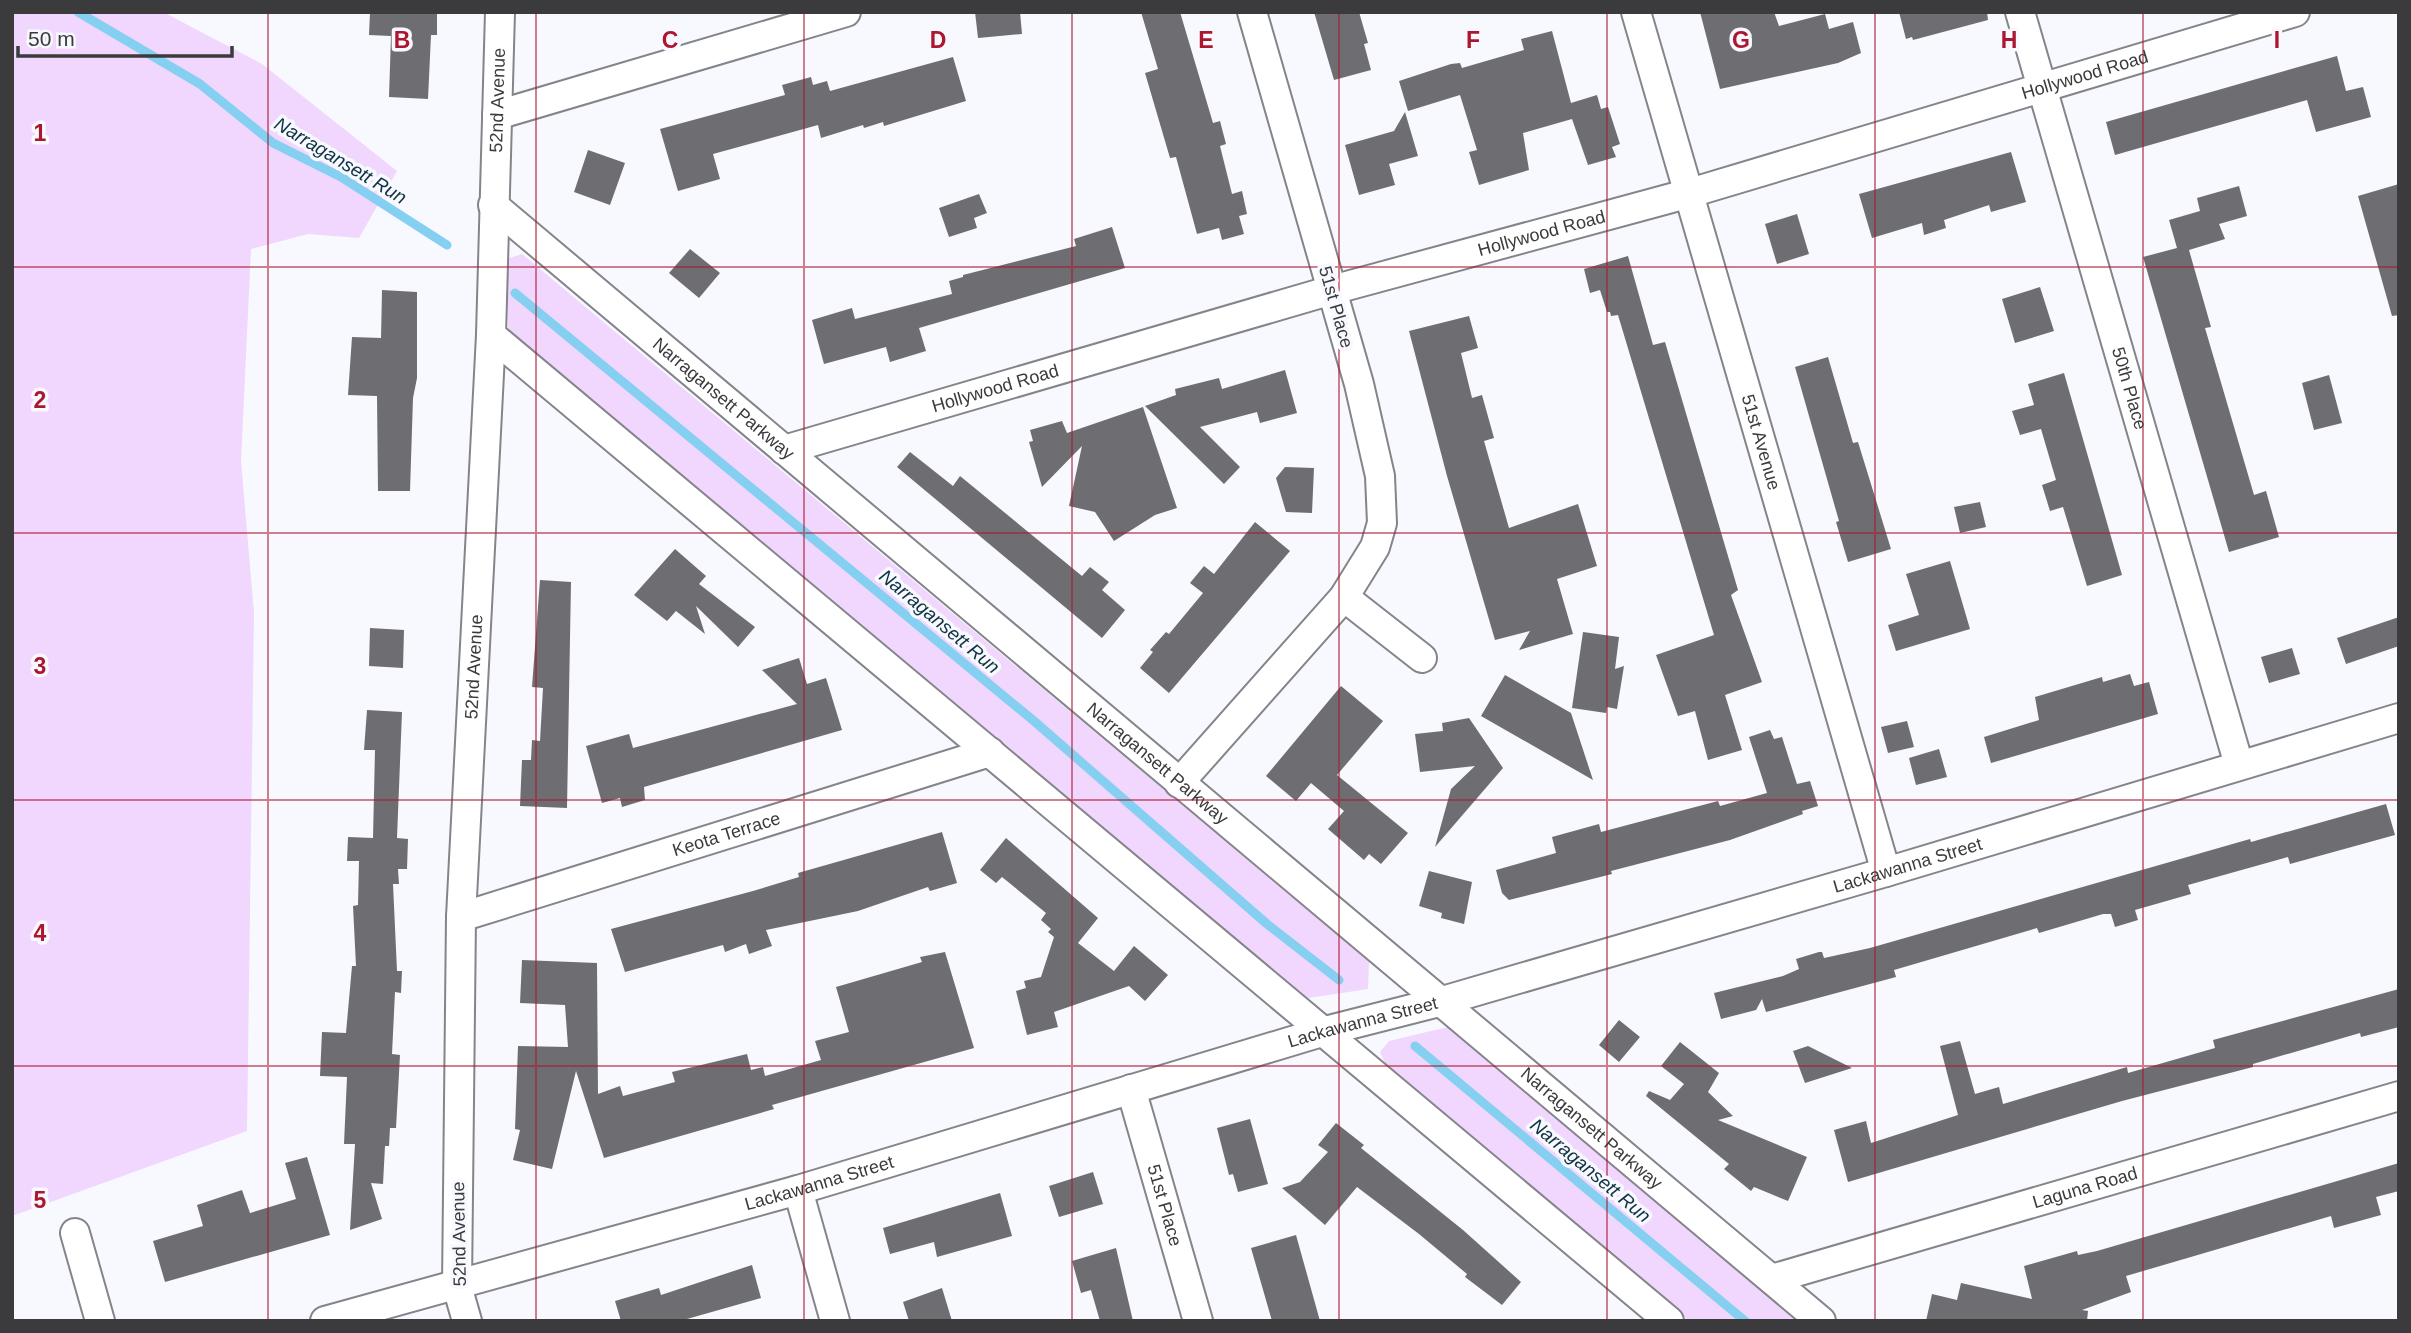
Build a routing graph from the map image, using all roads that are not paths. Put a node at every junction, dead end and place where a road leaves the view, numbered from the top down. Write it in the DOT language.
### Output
graph roads {
  1 [pos="500,12"];
  2 [pos="846,12"];
  3 [pos="1252,12"];
  4 [pos="1636,12"];
  5 [pos="2020,12"];
  6 [pos="2295,12"];
  7 [pos="2042,90"];
  8 [pos="497,115"];
  9 [pos="1690,194"];
  10 [pos="493,205"];
  11 [pos="1332,290"];
  12 [pos="491,335"];
  13 [pos="784,450"];
  14 [pos="1344,597"];
  15 [pos="1423,658"];
  16 [pos="2399,718"];
  17 [pos="990,752"];
  18 [pos="2239,765"];
  19 [pos="1179,783"];
  20 [pos="1886,872"];
  21 [pos="461,917"];
  22 [pos="1439,1002"];
  23 [pos="1325,1031"];
  24 [pos="1131,1089"];
  25 [pos="2399,1096"];
  26 [pos="798,1190"];
  27 [pos="75,1233"];
  28 [pos="1772,1279"];
  29 [pos="457,1286"];
  30 [pos="100,1321"];
  31 [pos="325,1321"];
  32 [pos="467,1321"];
  33 [pos="835,1321"];
  34 [pos="1198,1321"];
  35 [pos="1669,1321"];
  36 [pos="1821,1321"];
  1 -- 8 [label="street, 52nd Avenue"];
  2 -- 8 [label="street"];
  3 -- 11 [label="street, 51st Place"];
  4 -- 9 [label="street, 51st Avenue"];
  5 -- 7 [label="street, 50th Place"];
  6 -- 7 [label="street, Hollywood Road"];
  7 -- 9 [label="street, Hollywood Road"];
  7 -- 18 [label="street, 50th Place"];
  8 -- 10 [label="street, 52nd Avenue"];
  9 -- 11 [label="street, Hollywood Road"];
  9 -- 20 [label="street, 51st Avenue"];
  10 -- 12 [label="street, 52nd Avenue"];
  10 -- 13 [label="street, Narragansett Parkway"];
  11 -- 13 [label="street, Hollywood Road"];
  11 -- 14 [label="street, 51st Place"];
  12 -- 17 [label="street"];
  12 -- 21 [label="street, 52nd Avenue"];
  13 -- 19 [label="street, Narragansett Parkway"];
  14 -- 15 [label="street"];
  14 -- 19 [label="street, 51st Place"];
  16 -- 18 [label="street, Lackawanna Street"];
  17 -- 21 [label="street, Keota Terrace"];
  17 -- 23 [label="street"];
  18 -- 20 [label="street, Lackawanna Street"];
  19 -- 22 [label="street, Narragansett Parkway"];
  20 -- 22 [label="street, Lackawanna Street"];
  21 -- 29 [label="street, 52nd Avenue"];
  22 -- 23 [label="street, Lackawanna Street"];
  22 -- 28 [label="street, Narragansett Parkway"];
  23 -- 24 [label="street, Lackawanna Street"];
  23 -- 35 [label="street"];
  24 -- 26 [label="street, Lackawanna Street"];
  24 -- 34 [label="street, 51st Place"];
  25 -- 28 [label="street, Laguna Road"];
  26 -- 29 [label="street, Lackawanna Street"];
  26 -- 33 [label="street"];
  27 -- 30 [label="street"];
  28 -- 36 [label="street, Narragansett Parkway"];
  29 -- 31 [label="street, Lackawanna Street"];
  29 -- 32 [label="street, 52nd Avenue"];
}
